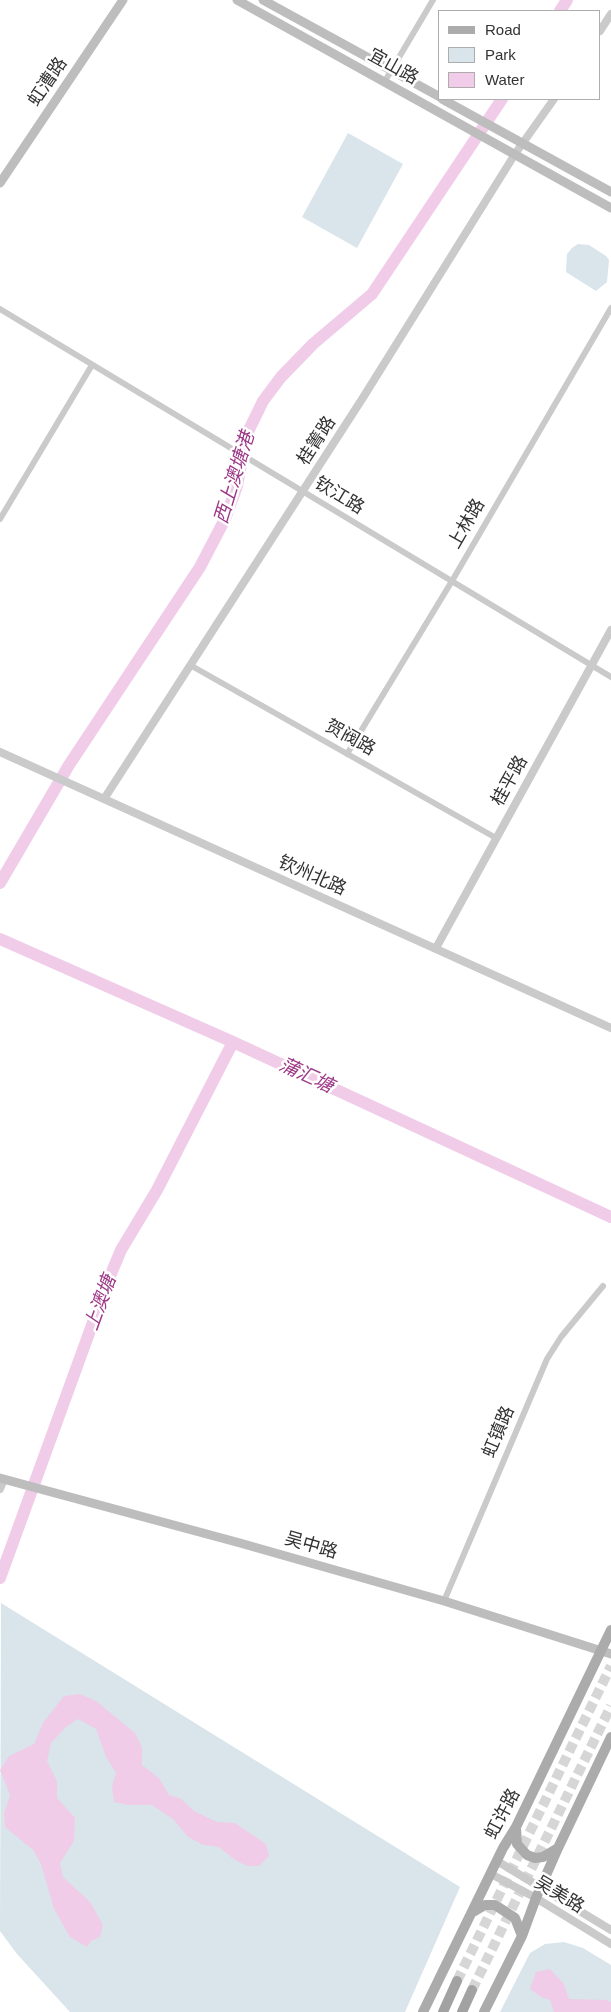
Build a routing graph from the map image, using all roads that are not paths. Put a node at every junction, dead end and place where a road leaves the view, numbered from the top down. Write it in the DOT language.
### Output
graph roads {
  1 [pos="123,0"];
  2 [pos="237,0"];
  3 [pos="264,0"];
  4 [pos="432,0"];
  5 [pos="611,14"];
  6 [pos="601,29"];
  7 [pos="390,71"];
  8 [pos="385,81"];
  9 [pos="438,96"];
  10 [pos="445,100"];
  11 [pos="553,100"];
  12 [pos="525,143"];
  13 [pos="515,154"];
  14 [pos="0,183"];
  15 [pos="611,192"];
  16 [pos="611,208"];
  17 [pos="611,308"];
  18 [pos="0,309"];
  19 [pos="92,365"];
  20 [pos="302,492"];
  21 [pos="0,519"];
  22 [pos="452,581"];
  23 [pos="611,630"];
  24 [pos="190,665"];
  25 [pos="591,665"];
  26 [pos="611,677"];
  27 [pos="0,752"];
  28 [pos="348,754"];
  29 [pos="104,799"];
  30 [pos="496,838"];
  31 [pos="436,948"];
  32 [pos="611,1028"];
  33 [pos="602,1286"];
  34 [pos="2,1478"];
  35 [pos="0,1489"];
  36 [pos="444,1601"];
  37 [pos="611,1630"];
  38 [pos="606,1652"];
  39 [pos="611,1737"];
  40 [pos="516,1828"];
  41 [pos="558,1848"];
  42 [pos="497,1861"];
  43 [pos="491,1874"];
  44 [pos="541,1887"];
  45 [pos="536,1898"];
  46 [pos="472,1912"];
  47 [pos="611,1930"];
  48 [pos="522,1936"];
  49 [pos="611,1944"];
  50 [pos="457,1982"];
  51 [pos="472,1990"];
  52 [pos="423,2012"];
  53 [pos="443,2012"];
  54 [pos="462,2012"];
  55 [pos="484,2012"];
  1 -- 14 [label="main road, 虹漕路"];
  2 -- 8 [label="main road, 宜山路"];
  3 -- 7 [label="main road, 宜山路"];
  4 -- 7 [label="street"];
  5 -- 6 [label="street"];
  7 -- 8 [label="street"];
  7 -- 9 [label="main road, 宜山路"];
  8 -- 13 [label="main road, 宜山路"];
  10 -- 12 [label="main road, 宜山路"];
  11 -- 12 [label="street, 桂箐路"];
  12 -- 13 [label="street, 桂箐路"];
  12 -- 15 [label="main road, 宜山路"];
  13 -- 16 [label="main road, 宜山路"];
  13 -- 20 [label="street, 桂箐路"];
  17 -- 22 [label="street, 上林路"];
  18 -- 19 [label="street, 钦江路"];
  19 -- 20 [label="street, 钦江路"];
  19 -- 21 [label="street"];
  20 -- 22 [label="street, 钦江路"];
  20 -- 24 [label="street, 桂箐路"];
  22 -- 25 [label="street, 钦江路"];
  22 -- 28 [label="street, 上林路"];
  23 -- 25 [label="street, 桂平路"];
  24 -- 28 [label="street, 贺阀路"];
  24 -- 29 [label="street, 桂箐路"];
  25 -- 26 [label="street, 钦江路"];
  25 -- 30 [label="street, 桂平路"];
  27 -- 29 [label="street, 钦州北路"];
  28 -- 30 [label="street, 贺阀路"];
  29 -- 31 [label="street, 钦州北路"];
  30 -- 31 [label="street, 桂平路"];
  31 -- 32 [label="street, 钦州北路"];
  33 -- 36 [label="street, 虹镇路"];
  34 -- 35 [label="street"];
  34 -- 36 [label="main road, 吴中路"];
  36 -- 38 [label="main road, 吴中路"];
  37 -- 38 [label="main road, 虹许路"];
  38 -- 40 [label="main road, 虹许路"];
  39 -- 41 [label="main road"];
  40 -- 41 [label="main road"];
  40 -- 42 [label="main road, 虹许路"];
  41 -- 44 [label="main road"];
  42 -- 43 [label="main road, 虹许路"];
  42 -- 44 [label="street, 吴美路"];
  43 -- 45 [label="street, 吴美路"];
  43 -- 46 [label="main road, 虹许路"];
  44 -- 45 [label="main road"];
  44 -- 47 [label="street, 吴美路"];
  45 -- 48 [label="main road"];
  45 -- 49 [label="street, 吴美路"];
  46 -- 48 [label="main road"];
  46 -- 52 [label="main road, 虹许路"];
  48 -- 55 [label="main road"];
  50 -- 53 [label="highway"];
  51 -- 54 [label="highway"];
}
